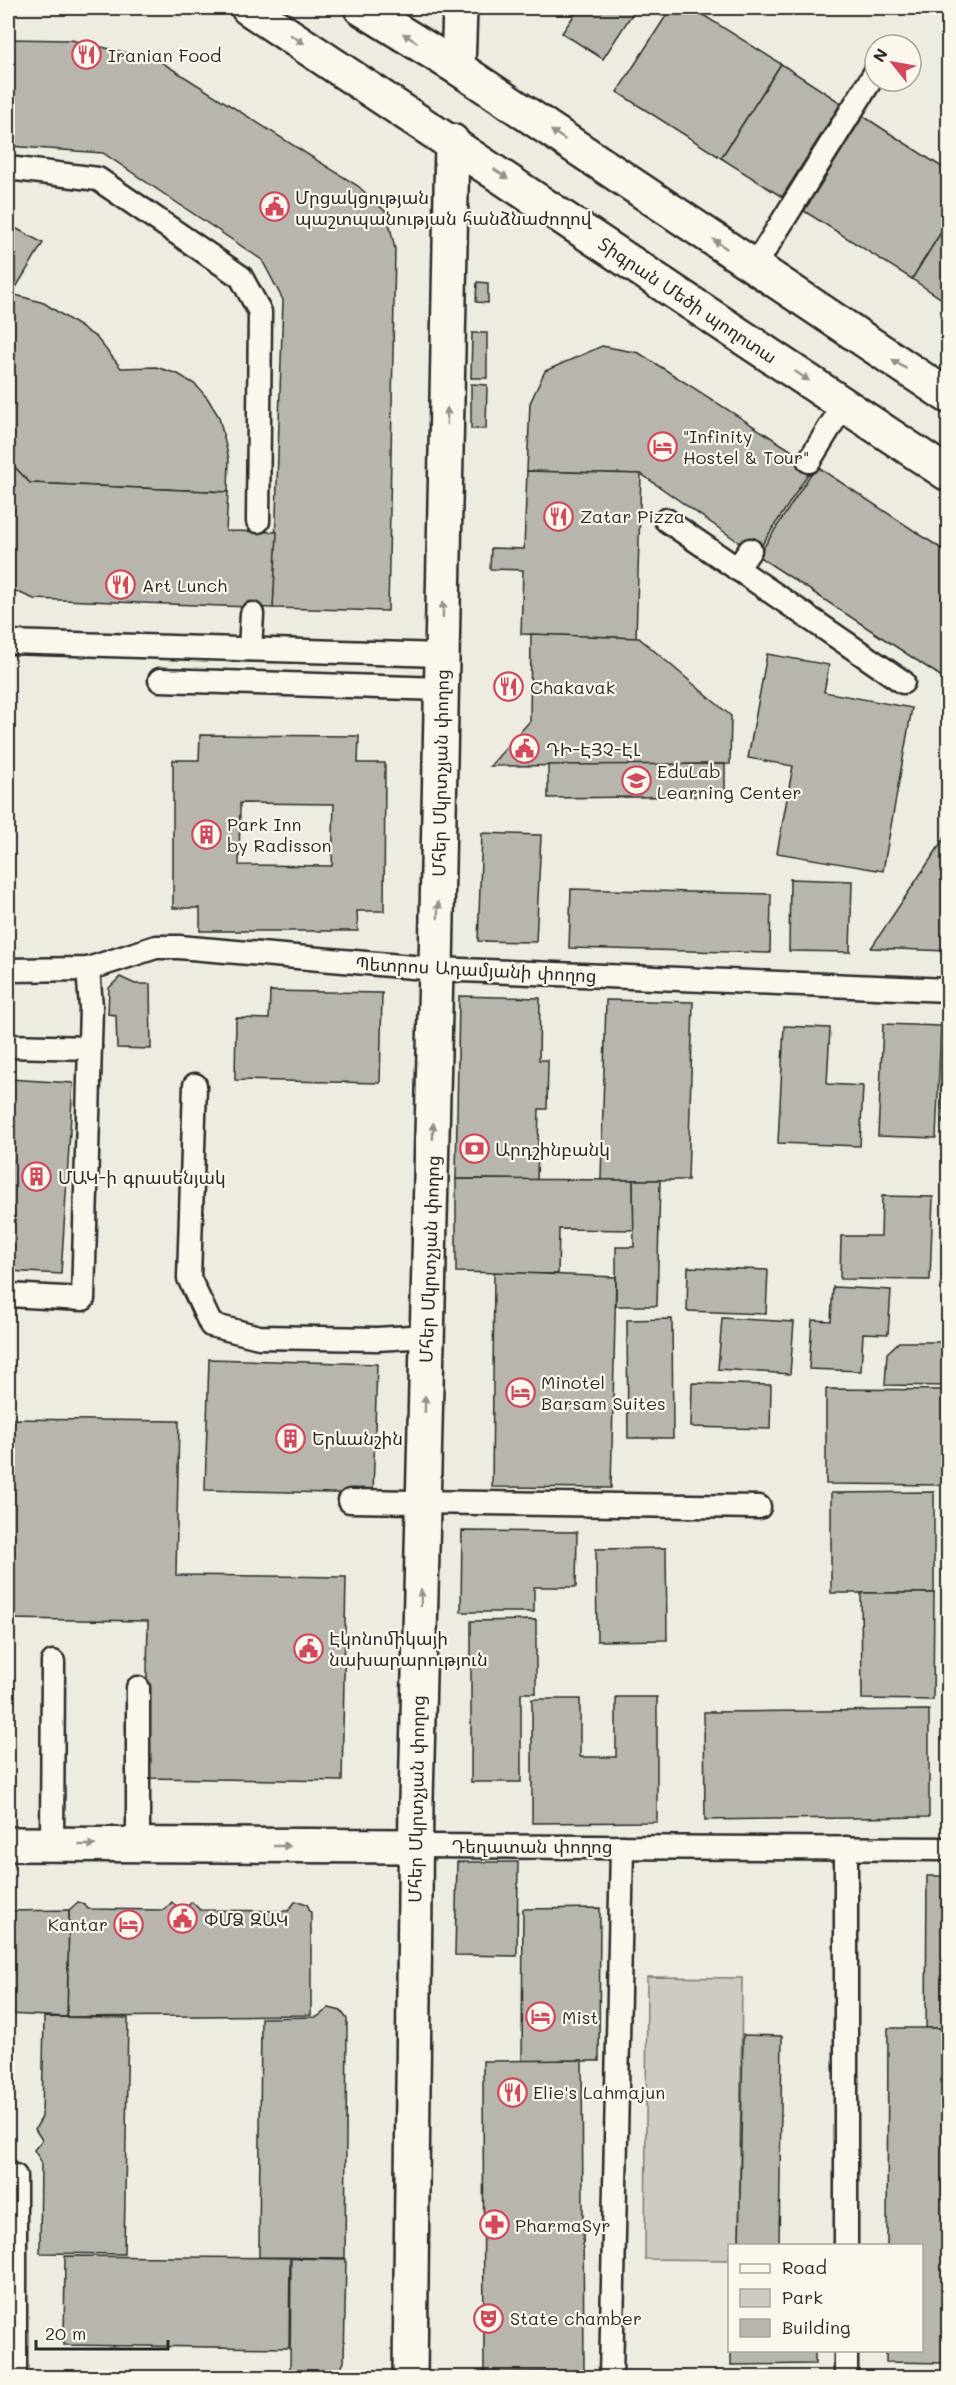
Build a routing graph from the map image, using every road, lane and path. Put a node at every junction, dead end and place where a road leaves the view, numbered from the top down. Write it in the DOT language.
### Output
graph roads {
  1 [pos="248,8"];
  2 [pos="361,8"];
  3 [pos="460,8"];
  4 [pos="458,68"];
  5 [pos="863,92"];
  6 [pos="452,141"];
  7 [pos="8,168"];
  8 [pos="754,267"];
  9 [pos="948,396"];
  10 [pos="844,404"];
  11 [pos="809,461"];
  12 [pos="948,474"];
  13 [pos="666,520"];
  14 [pos="258,521"];
  15 [pos="750,550"];
  16 [pos="737,569"];
  17 [pos="252,614"];
  18 [pos="8,642"];
  19 [pos="250,649"];
  20 [pos="442,655"];
  21 [pos="160,680"];
  22 [pos="903,682"];
  23 [pos="442,689"];
  24 [pos="8,969"];
  25 [pos="88,969"];
  26 [pos="436,969"];
  27 [pos="948,990"];
  28 [pos="8,1046"];
  29 [pos="90,1048"];
  30 [pos="195,1085"];
  31 [pos="8,1295"];
  32 [pos="427,1336"];
  33 [pos="351,1501"];
  34 [pos="423,1501"];
  35 [pos="759,1507"];
  36 [pos="53,1662"];
  37 [pos="138,1688"];
  38 [pos="8,1844"];
  39 [pos="52,1845"];
  40 [pos="138,1845"];
  41 [pos="415,1846"];
  42 [pos="622,1847"];
  43 [pos="846,1848"];
  44 [pos="948,1849"];
  45 [pos="15,2176"];
  46 [pos="846,2244"];
  47 [pos="846,2352"];
  48 [pos="15,2378"];
  49 [pos="410,2378"];
  50 [pos="610,2378"];
  51 [pos="846,2378"];
  1 -- 6 [label="street, Տիգրան Մեծի պողոտա, one-way"];
  4 -- 2 [label="street, one-way"];
  3 -- 4 [label="street"];
  8 -- 4 [label="street, one-way"];
  5 -- 8 [label="lane"];
  6 -- 10 [label="street, Տիգրան Մեծի պողոտա, one-way"];
  20 -- 6 [label="street, Մհեր Մկրտչյան փողոց, one-way"];
  7 -- 14 [label="lane"];
  9 -- 8 [label="street, one-way"];
  10 -- 11 [label="lane"];
  10 -- 12 [label="street, Տիգրան Մեծի պողոտա"];
  13 -- 16 [label="lane"];
  15 -- 16 [label="lane"];
  16 -- 22 [label="lane"];
  17 -- 19 [label="lane"];
  18 -- 19 [label="lane"];
  19 -- 20 [label="lane"];
  20 -- 23 [label="street, Մհեր Մկրտչյան փողոց"];
  21 -- 23 [label="lane"];
  26 -- 23 [label="street, Մհեր Մկրտչյան փողոց, one-way"];
  24 -- 25 [label="lane, Պետրոս Ադամյանի փողոց"];
  25 -- 26 [label="lane, Պետրոս Ադամյանի փողոց"];
  25 -- 29 [label="lane"];
  26 -- 27 [label="lane, Պետրոս Ադամյանի փողոց"];
  32 -- 26 [label="street, Մհեր Մկրտչյան փողոց, one-way"];
  28 -- 29 [label="lane"];
  29 -- 31 [label="lane"];
  30 -- 32 [label="lane"];
  34 -- 32 [label="street, Մհեր Մկրտչյան փողոց, one-way"];
  33 -- 34 [label="lane"];
  34 -- 35 [label="lane"];
  41 -- 34 [label="street, Մհեր Մկրտչյան փողոց, one-way"];
  36 -- 39 [label="lane"];
  37 -- 40 [label="lane"];
  38 -- 39 [label="street, Դեղատան փողոց"];
  39 -- 40 [label="street, Դեղատան փողոց, one-way"];
  40 -- 41 [label="street, Դեղատան փողոց, one-way"];
  41 -- 42 [label="lane, Դեղատան փողոց"];
  41 -- 49 [label="street, Մհեր Մկրտչյան փողոց"];
  42 -- 43 [label="lane, Դեղատան փողոց"];
  42 -- 50 [label="lane"];
  43 -- 44 [label="lane, Դեղատան փողոց"];
  43 -- 46 [label="lane"];
  45 -- 48 [label="lane"];
  47 -- 51 [label="lane"];
}
